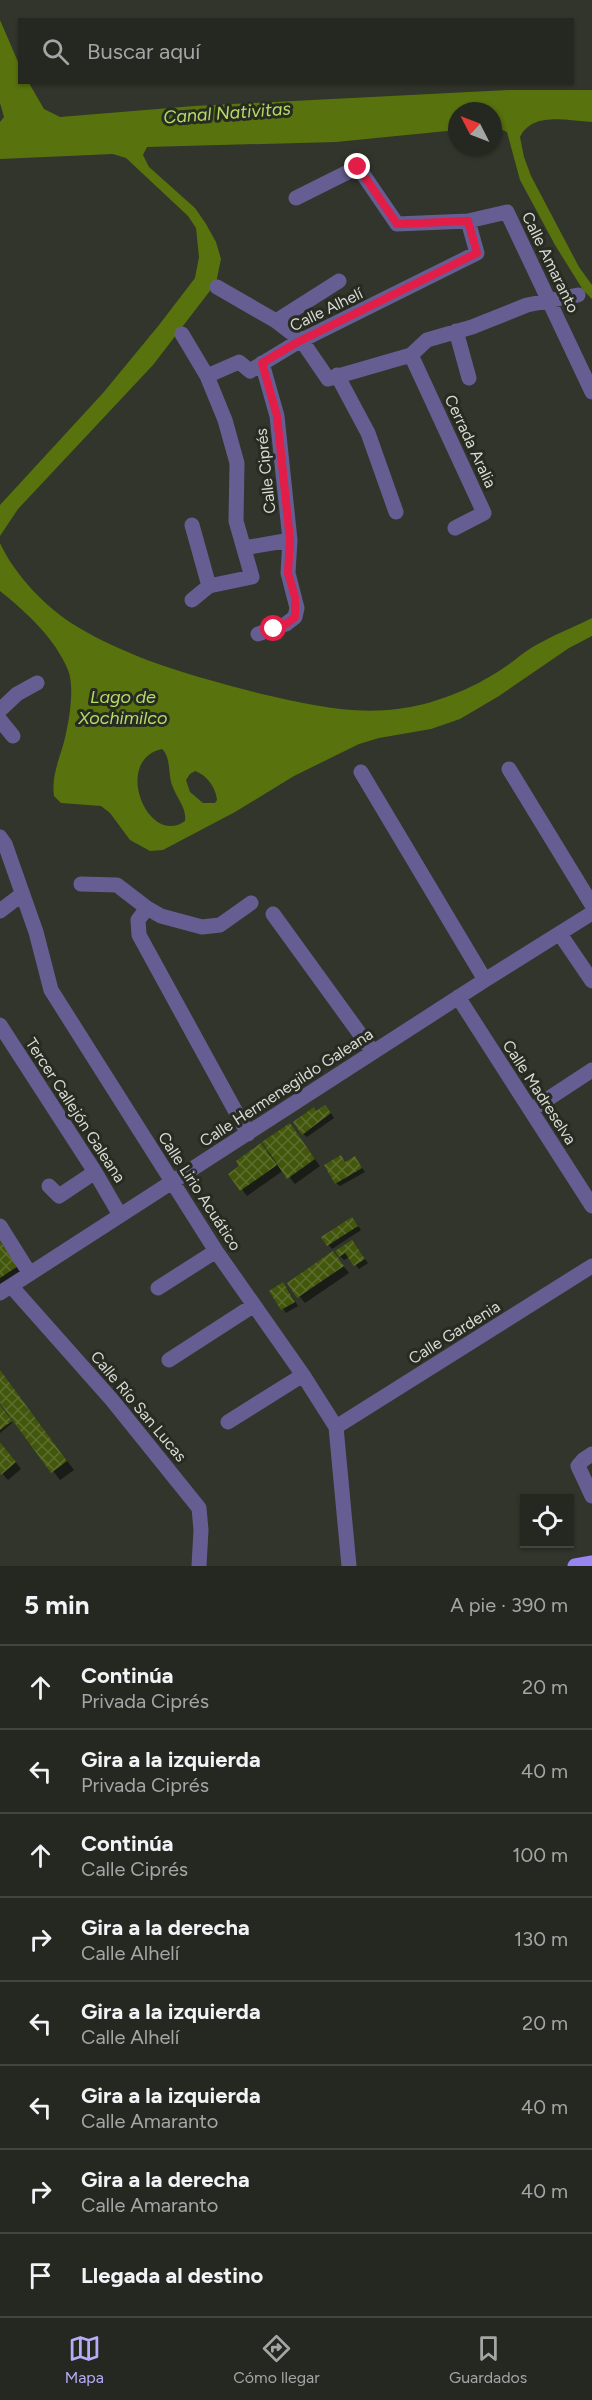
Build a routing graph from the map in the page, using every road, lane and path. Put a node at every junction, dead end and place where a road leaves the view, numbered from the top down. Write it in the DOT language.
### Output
graph roads {
  1 [pos="296,198"];
  2 [pos="468,221"];
  3 [pos="339,281"];
  4 [pos="217,287"];
  5 [pos="578,295"];
  6 [pos="551,301"];
  7 [pos="276,321"];
  8 [pos="456,331"];
  9 [pos="182,334"];
  10 [pos="302,341"];
  11 [pos="411,355"];
  12 [pos="262,363"];
  13 [pos="337,375"];
  14 [pos="207,376"];
  15 [pos="469,378"];
  16 [pos="592,392"];
  17 [pos="396,512"];
  18 [pos="192,525"];
  19 [pos="456,528"];
  20 [pos="290,540"];
  21 [pos="244,548"];
  22 [pos="209,586"];
  23 [pos="192,600"];
  24 [pos="258,634"];
  25 [pos="37,683"];
  26 [pos="2,704"];
  27 [pos="0,720"];
  28 [pos="13,736"];
  29 [pos="509,769"];
  30 [pos="362,772"];
  31 [pos="2,842"];
  32 [pos="81,884"];
  33 [pos="21,895"];
  34 [pos="251,903"];
  35 [pos="592,904"];
  36 [pos="147,908"];
  37 [pos="0,911"];
  38 [pos="273,914"];
  39 [pos="592,914"];
  40 [pos="560,934"];
  41 [pos="485,980"];
  42 [pos="592,981"];
  43 [pos="458,997"];
  44 [pos="0,1025"];
  45 [pos="6,1048"];
  46 [pos="373,1052"];
  47 [pos="592,1070"];
  48 [pos="531,1110"];
  49 [pos="248,1134"];
  50 [pos="95,1172"];
  51 [pos="173,1182"];
  52 [pos="49,1186"];
  53 [pos="592,1206"];
  54 [pos="120,1215"];
  55 [pos="0,1226"];
  56 [pos="216,1251"];
  57 [pos="592,1266"];
  58 [pos="30,1274"];
  59 [pos="158,1288"];
  60 [pos="5,1290"];
  61 [pos="254,1305"];
  62 [pos="170,1360"];
  63 [pos="303,1375"];
  64 [pos="228,1422"];
  65 [pos="336,1427"];
  66 [pos="592,1454"];
  67 [pos="592,1496"];
  68 [pos="592,1563"];
  69 [pos="199,1566"];
  70 [pos="349,1566"];
  71 [pos="575,1566"];
  1 -- 2 [label="street, Calle Amaranto"];
  2 -- 6 [label="street, Calle Amaranto"];
  2 -- 10 [label="street, Calle Alhelí"];
  3 -- 7 [label="street"];
  4 -- 7 [label="street"];
  5 -- 6 [label="street"];
  6 -- 8 [label="street"];
  6 -- 16 [label="street, Calle Amaranto"];
  7 -- 10 [label="street"];
  8 -- 11 [label="street"];
  8 -- 15 [label="street"];
  9 -- 14 [label="street"];
  10 -- 12 [label="street, Calle Alhelí"];
  10 -- 13 [label="street"];
  11 -- 13 [label="street"];
  11 -- 19 [label="street, Cerrada Aralia"];
  12 -- 14 [label="street"];
  12 -- 20 [label="street, Calle Ciprés"];
  13 -- 17 [label="street"];
  14 -- 21 [label="street"];
  18 -- 22 [label="street"];
  20 -- 21 [label="street"];
  20 -- 24 [label="street, Calle Ciprés"];
  21 -- 22 [label="street"];
  22 -- 23 [label="street"];
  25 -- 26 [label="street"];
  27 -- 28 [label="street"];
  29 -- 35 [label="street"];
  30 -- 41 [label="street"];
  31 -- 33 [label="street, Calle Lirio Acuático"];
  32 -- 36 [label="street"];
  33 -- 37 [label="street"];
  33 -- 51 [label="street, Calle Lirio Acuático"];
  34 -- 36 [label="street"];
  36 -- 49 [label="street"];
  38 -- 46 [label="street"];
  39 -- 40 [label="street, Calle Hermenegildo Galeana"];
  40 -- 41 [label="street, Calle Hermenegildo Galeana"];
  40 -- 42 [label="street"];
  41 -- 43 [label="street, Calle Hermenegildo Galeana"];
  43 -- 46 [label="street, Calle Hermenegildo Galeana"];
  43 -- 48 [label="street, Calle Madreselva"];
  44 -- 45 [label="street, Tercer Callejón Galeana"];
  45 -- 50 [label="street, Tercer Callejón Galeana"];
  46 -- 49 [label="street, Calle Hermenegildo Galeana"];
  47 -- 48 [label="street"];
  48 -- 53 [label="street, Calle Madreselva"];
  49 -- 51 [label="street, Calle Hermenegildo Galeana"];
  50 -- 52 [label="street"];
  50 -- 54 [label="street, Tercer Callejón Galeana"];
  51 -- 54 [label="street, Calle Hermenegildo Galeana"];
  51 -- 56 [label="street, Calle Lirio Acuático"];
  54 -- 58 [label="street, Calle Hermenegildo Galeana"];
  55 -- 58 [label="street"];
  56 -- 59 [label="street"];
  56 -- 61 [label="street, Calle Lirio Acuático"];
  57 -- 65 [label="street, Calle Gardenia"];
  58 -- 60 [label="street, Calle Hermenegildo Galeana"];
  60 -- 69 [label="street, Calle Río San Lucas"];
  61 -- 62 [label="street"];
  61 -- 63 [label="street, Calle Lirio Acuático"];
  63 -- 64 [label="street"];
  63 -- 65 [label="street, Calle Lirio Acuático"];
  65 -- 70 [label="street, Calle Lirio Acuático"];
  66 -- 67 [label="street"];
  68 -- 71 [label="main road"];
}
